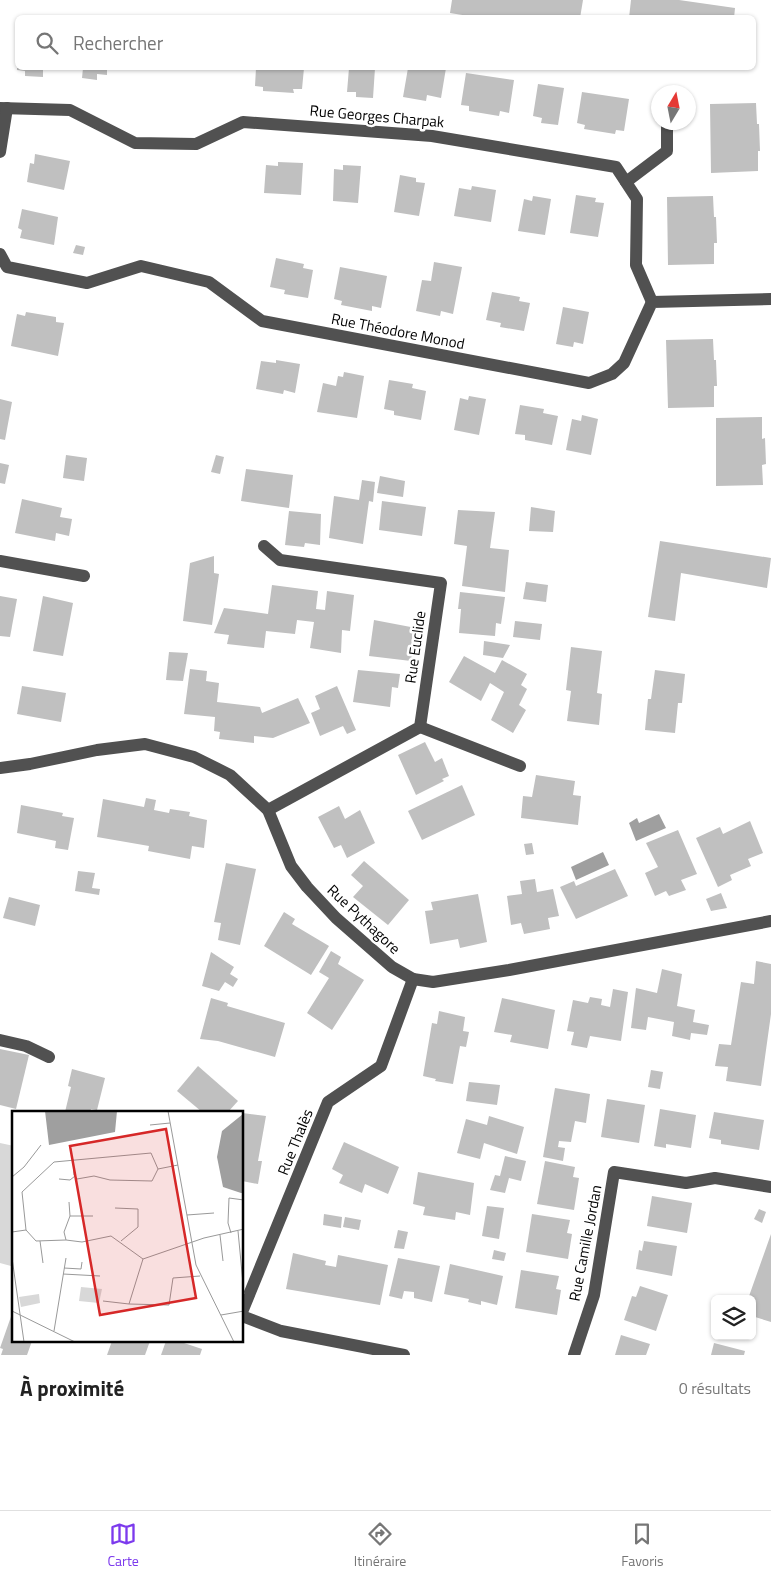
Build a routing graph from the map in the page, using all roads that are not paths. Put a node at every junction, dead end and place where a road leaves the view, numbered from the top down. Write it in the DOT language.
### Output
graph roads {
  1 [pos="4,108"];
  2 [pos="667,130"];
  3 [pos="0,152"];
  4 [pos="626,182"];
  5 [pos="0,254"];
  6 [pos="771,299"];
  7 [pos="652,302"];
  8 [pos="264,546"];
  9 [pos="0,561"];
  10 [pos="84,576"];
  11 [pos="420,727"];
  12 [pos="520,766"];
  13 [pos="0,768"];
  14 [pos="268,810"];
  15 [pos="771,921"];
  16 [pos="413,978"];
  17 [pos="0,1040"];
  18 [pos="49,1057"];
  19 [pos="771,1187"];
  20 [pos="244,1309"];
  21 [pos="244,1315"];
  22 [pos="404,1355"];
  23 [pos="574,1355"];
  1 -- 3 [label="street"];
  1 -- 4 [label="street, Rue Georges Charpak"];
  2 -- 4 [label="street"];
  4 -- 7 [label="street, Rue Georges Charpak"];
  5 -- 7 [label="street, Rue Théodore Monod"];
  6 -- 7 [label="street"];
  8 -- 11 [label="street, Rue Euclide"];
  9 -- 10 [label="street"];
  11 -- 12 [label="street"];
  11 -- 14 [label="street"];
  13 -- 14 [label="street, Rue Pythagore"];
  14 -- 16 [label="street, Rue Pythagore"];
  15 -- 16 [label="street, Rue Pythagore"];
  16 -- 20 [label="street, Rue Thalès"];
  17 -- 18 [label="street"];
  19 -- 23 [label="street, Rue Camille Jordan"];
  21 -- 22 [label="street"];
}
